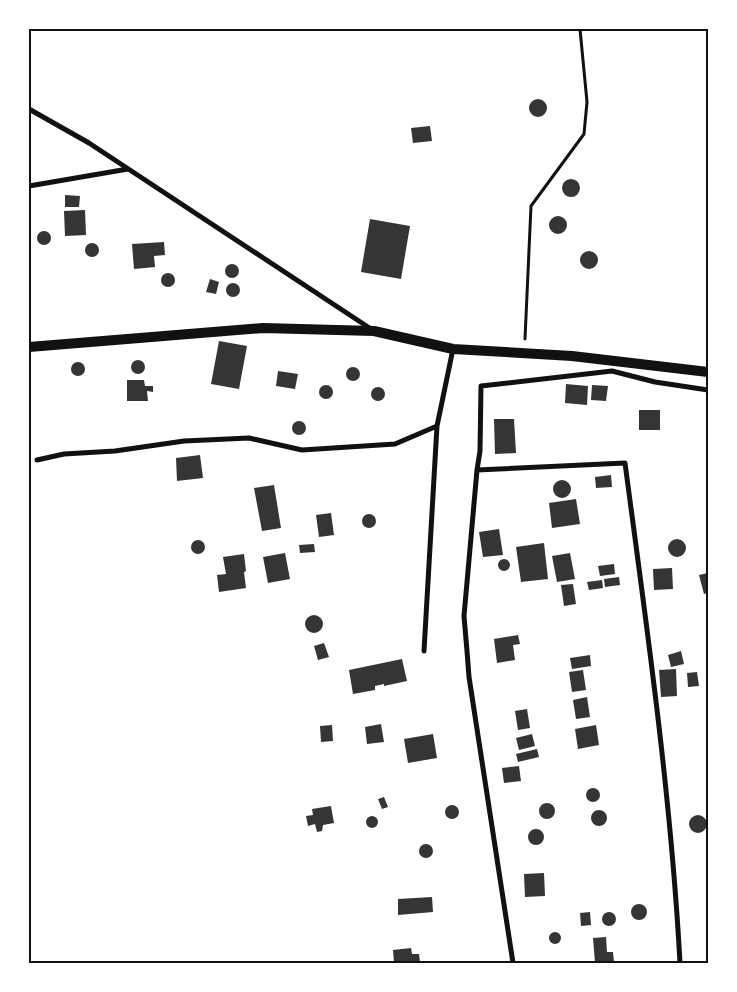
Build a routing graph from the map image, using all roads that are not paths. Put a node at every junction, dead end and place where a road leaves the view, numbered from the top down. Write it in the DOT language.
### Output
graph roads {
  1 [pos="29,109"];
  2 [pos="128,169"];
  3 [pos="29,186"];
  4 [pos="374,331"];
  5 [pos="29,347"];
  6 [pos="453,348"];
  7 [pos="612,366"];
  8 [pos="708,372"];
  9 [pos="708,390"];
  10 [pos="437,426"];
  11 [pos="37,460"];
  12 [pos="477,470"];
  13 [pos="424,650"];
  14 [pos="514,963"];
  15 [pos="680,963"];
  1 -- 2 [label="street"];
  2 -- 3 [label="street"];
  2 -- 4 [label="street"];
  4 -- 5 [label="main road"];
  4 -- 6 [label="main road"];
  6 -- 7 [label="main road"];
  6 -- 10 [label="street"];
  7 -- 8 [label="main road"];
  7 -- 9 [label="street"];
  7 -- 12 [label="street"];
  10 -- 11 [label="street"];
  10 -- 13 [label="street"];
  12 -- 14 [label="street"];
  12 -- 15 [label="street"];
}
